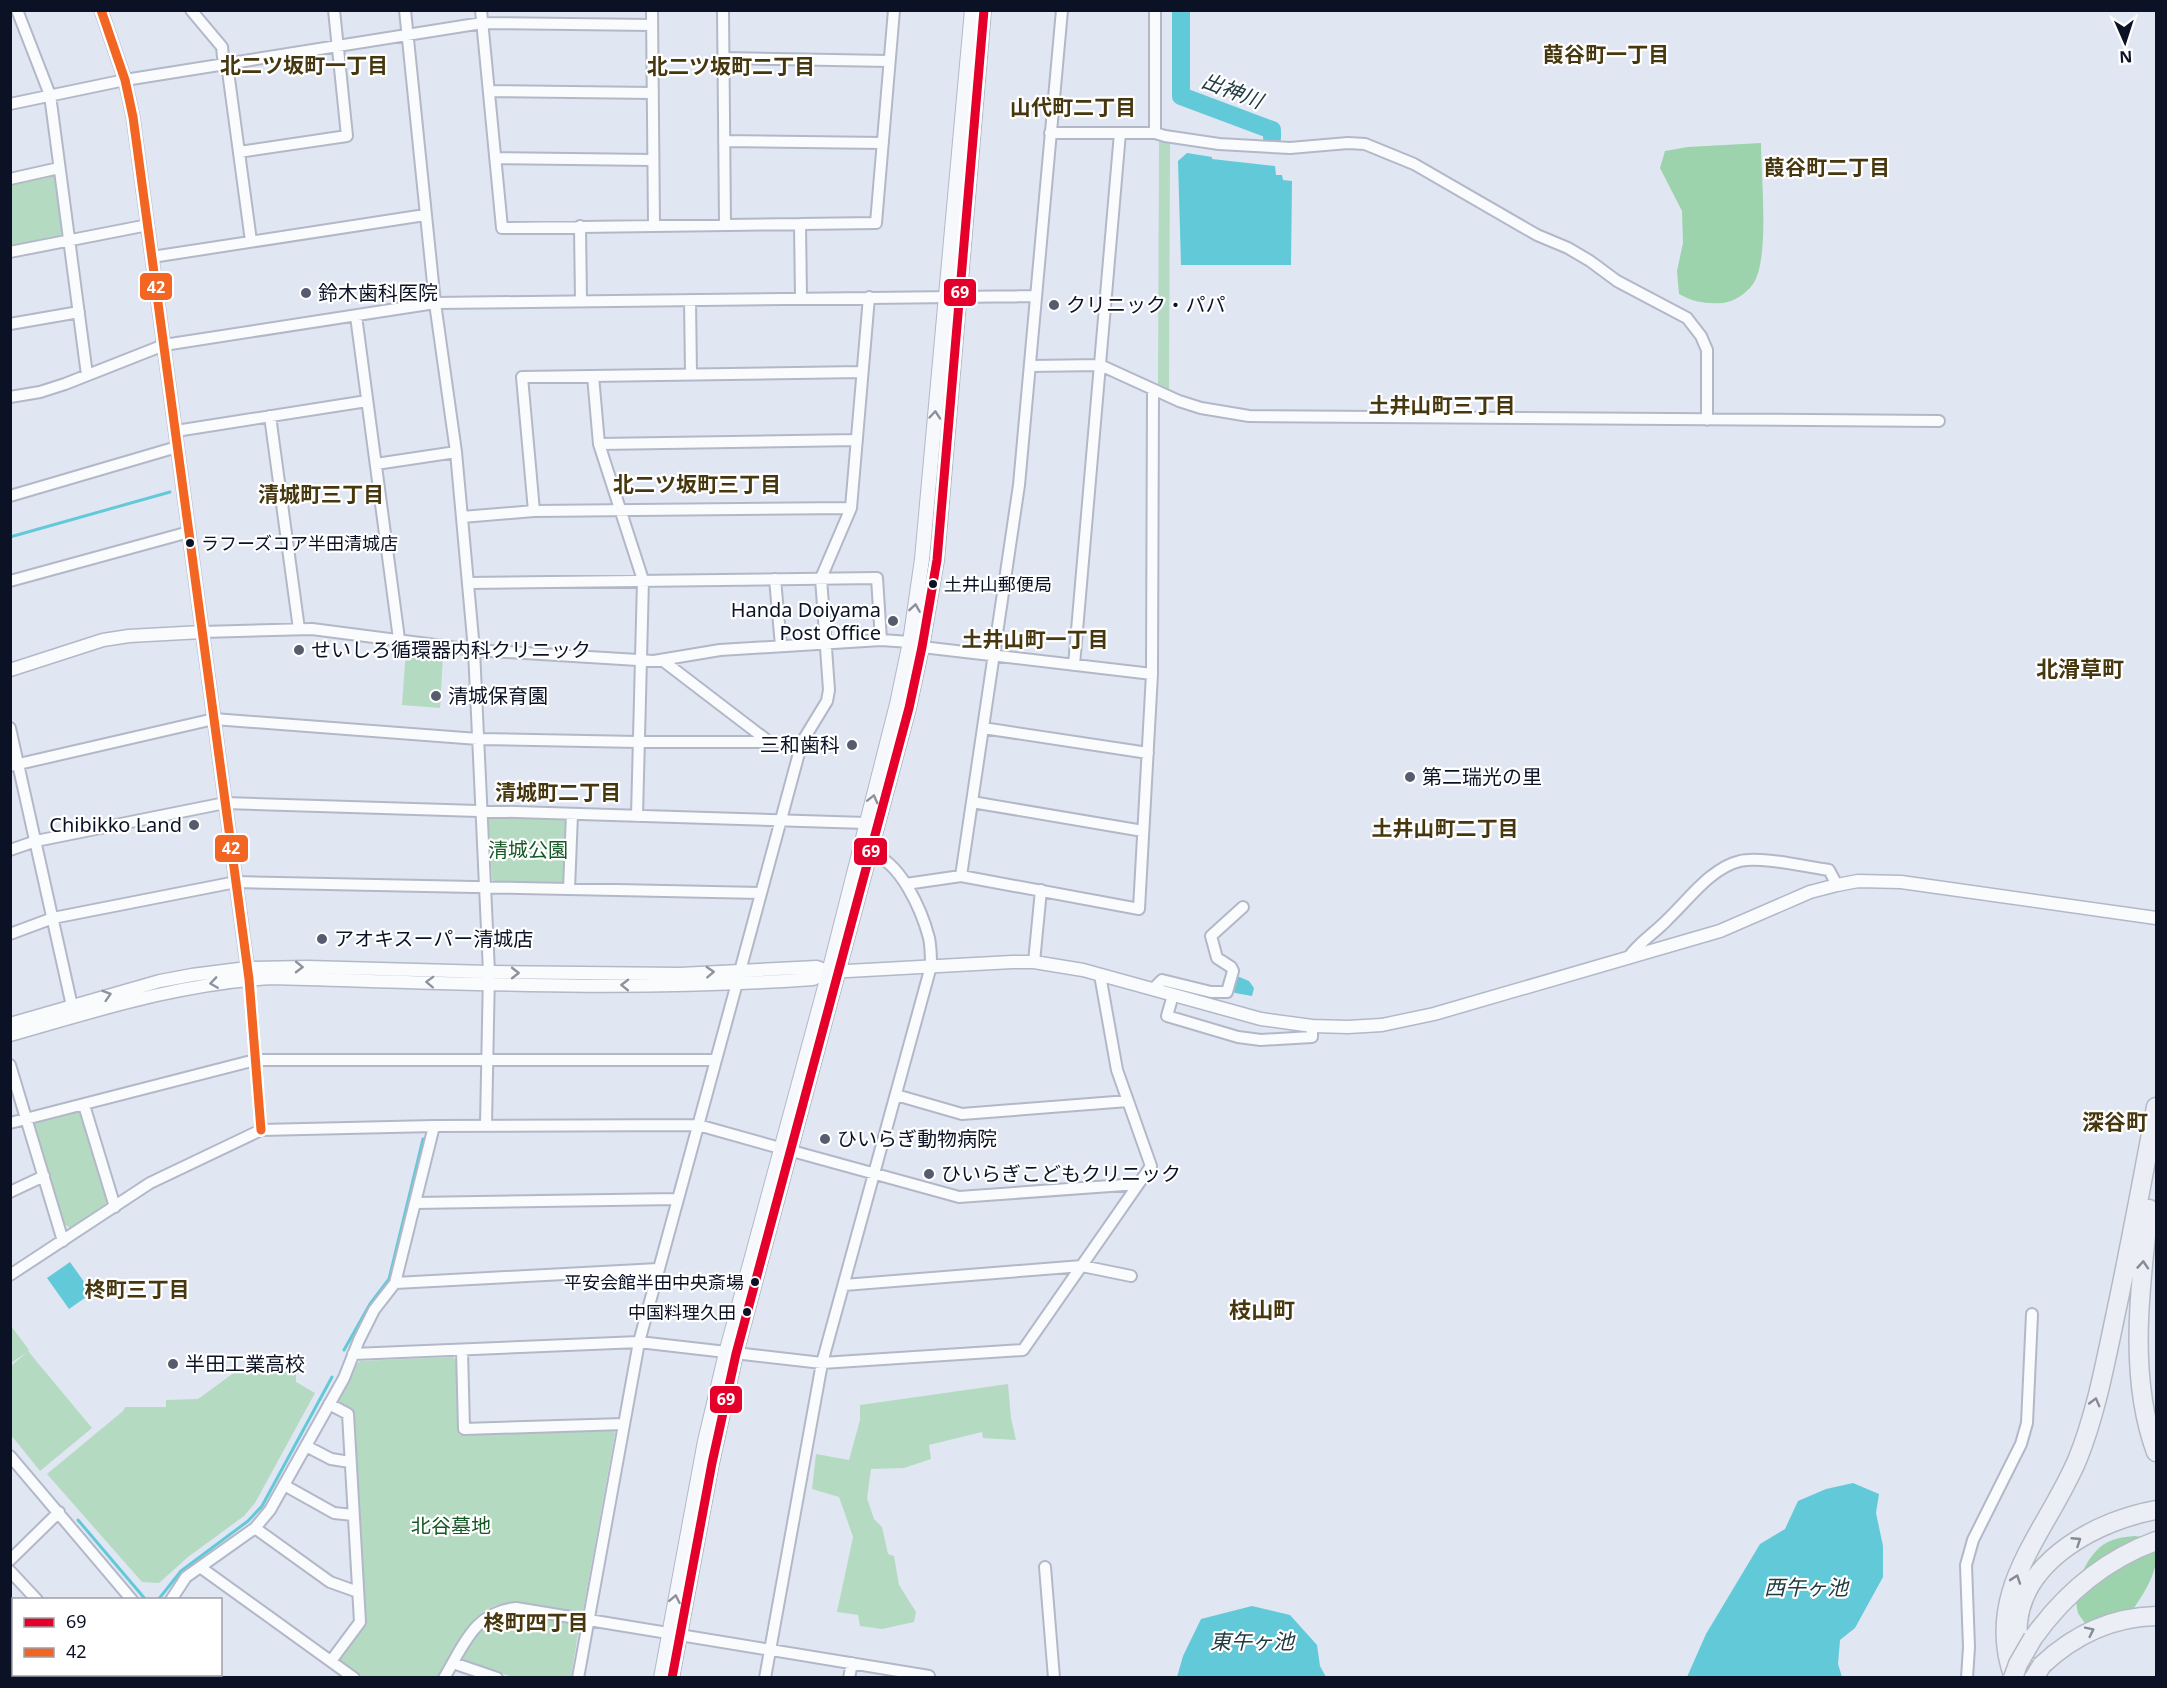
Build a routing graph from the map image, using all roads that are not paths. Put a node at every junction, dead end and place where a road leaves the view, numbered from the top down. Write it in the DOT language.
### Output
graph roads {
  1 [pos="17,10"];
  2 [pos="101,10"];
  3 [pos="191,10"];
  4 [pos="334,10"];
  5 [pos="405,10"];
  6 [pos="481,10"];
  7 [pos="652,10"];
  8 [pos="723,10"];
  9 [pos="894,10"];
  10 [pos="972,10"];
  11 [pos="984,10"];
  12 [pos="1062,10"];
  13 [pos="1155,10"];
  14 [pos="482,23"];
  15 [pos="23,25"];
  16 [pos="652,25"];
  17 [pos="10,27"];
  18 [pos="408,34"];
  19 [pos="338,46"];
  20 [pos="723,58"];
  21 [pos="890,61"];
  22 [pos="227,64"];
  23 [pos="125,80"];
  24 [pos="489,91"];
  25 [pos="653,93"];
  26 [pos="50,95"];
  27 [pos="10,104"];
  28 [pos="1050,133"];
  29 [pos="1120,133"];
  30 [pos="1155,133"];
  31 [pos="724,141"];
  32 [pos="883,143"];
  33 [pos="239,152"];
  34 [pos="496,158"];
  35 [pos="653,160"];
  36 [pos="59,168"];
  37 [pos="10,179"];
  38 [pos="425,215"];
  39 [pos="726,224"];
  40 [pos="800,224"];
  41 [pos="148,225"];
  42 [pos="654,225"];
  43 [pos="580,226"];
  44 [pos="69,240"];
  45 [pos="251,241"];
  46 [pos="10,252"];
  47 [pos="152,257"];
  48 [pos="1035,296"];
  49 [pos="869,297"];
  50 [pos="952,297"];
  51 [pos="801,298"];
  52 [pos="690,300"];
  53 [pos="581,301"];
  54 [pos="435,303"];
  55 [pos="79,312"];
  56 [pos="356,316"];
  57 [pos="10,324"];
  58 [pos="164,345"];
  59 [pos="1100,365"];
  60 [pos="1030,366"];
  61 [pos="862,372"];
  62 [pos="691,374"];
  63 [pos="87,375"];
  64 [pos="593,376"];
  65 [pos="1153,391"];
  66 [pos="10,397"];
  67 [pos="367,400"];
  68 [pos="270,416"];
  69 [pos="1707,420"];
  70 [pos="1939,421"];
  71 [pos="176,431"];
  72 [pos="857,440"];
  73 [pos="599,444"];
  74 [pos="177,447"];
  75 [pos="456,452"];
  76 [pos="376,464"];
  77 [pos="10,496"];
  78 [pos="851,508"];
  79 [pos="534,511"];
  80 [pos="620,511"];
  81 [pos="462,517"];
  82 [pos="189,532"];
  83 [pos="821,578"];
  84 [pos="775,579"];
  85 [pos="643,580"];
  86 [pos="10,581"];
  87 [pos="468,583"];
  88 [pos="298,629"];
  89 [pos="202,632"];
  90 [pos="399,639"];
  91 [pos="881,640"];
  92 [pos="824,643"];
  93 [pos="916,644"];
  94 [pos="781,646"];
  95 [pos="474,650"];
  96 [pos="992,655"];
  97 [pos="641,660"];
  98 [pos="662,660"];
  99 [pos="1074,665"];
  100 [pos="10,670"];
  101 [pos="1152,674"];
  102 [pos="214,719"];
  103 [pos="10,728"];
  104 [pos="982,729"];
  105 [pos="478,739"];
  106 [pos="768,741"];
  107 [pos="638,742"];
  108 [pos="802,742"];
  109 [pos="1148,753"];
  110 [pos="15,765"];
  111 [pos="972,802"];
  112 [pos="225,803"];
  113 [pos="482,810"];
  114 [pos="572,814"];
  115 [pos="637,816"];
  116 [pos="781,821"];
  117 [pos="866,823"];
  118 [pos="1143,831"];
  119 [pos="36,841"];
  120 [pos="10,850"];
  121 [pos="871,854"];
  122 [pos="961,876"];
  123 [pos="236,882"];
  124 [pos="906,884"];
  125 [pos="1837,885"];
  126 [pos="486,887"];
  127 [pos="570,889"];
  128 [pos="1041,890"];
  129 [pos="761,893"];
  130 [pos="1243,908"];
  131 [pos="53,918"];
  132 [pos="2157,918"];
  133 [pos="10,934"];
  134 [pos="1628,958"];
  135 [pos="1034,962"];
  136 [pos="931,966"];
  137 [pos="834,972"];
  138 [pos="248,974"];
  139 [pos="1100,975"];
  140 [pos="739,977"];
  141 [pos="489,978"];
  142 [pos="1153,989"];
  143 [pos="1173,995"];
  144 [pos="72,1006"];
  145 [pos="10,1024"];
  146 [pos="1312,1026"];
  147 [pos="10,1035"];
  148 [pos="488,1059"];
  149 [pos="255,1060"];
  150 [pos="716,1060"];
  151 [pos="10,1065"];
  152 [pos="896,1095"];
  153 [pos="1128,1101"];
  154 [pos="84,1105"];
  155 [pos="2157,1107"];
  156 [pos="27,1119"];
  157 [pos="10,1123"];
  158 [pos="486,1125"];
  159 [pos="698,1125"];
  160 [pos="434,1126"];
  161 [pos="261,1130"];
  162 [pos="2157,1147"];
  163 [pos="786,1150"];
  164 [pos="874,1174"];
  165 [pos="44,1176"];
  166 [pos="1138,1184"];
  167 [pos="10,1192"];
  168 [pos="678,1199"];
  169 [pos="415,1203"];
  170 [pos="115,1207"];
  171 [pos="63,1241"];
  172 [pos="1082,1266"];
  173 [pos="658,1269"];
  174 [pos="10,1275"];
  175 [pos="1131,1275"];
  176 [pos="395,1283"];
  177 [pos="844,1285"];
  178 [pos="2032,1314"];
  179 [pos="639,1342"];
  180 [pos="462,1350"];
  181 [pos="353,1354"];
  182 [pos="731,1354"];
  183 [pos="822,1363"];
  184 [pos="330,1404"];
  185 [pos="624,1424"];
  186 [pos="306,1446"];
  187 [pos="2157,1452"];
  188 [pos="10,1456"];
  189 [pos="350,1462"];
  190 [pos="284,1485"];
  191 [pos="2157,1510"];
  192 [pos="59,1512"];
  193 [pos="353,1515"];
  194 [pos="255,1528"];
  195 [pos="2157,1541"];
  196 [pos="10,1560"];
  197 [pos="200,1567"];
  198 [pos="1045,1567"];
  199 [pos="10,1571"];
  200 [pos="358,1592"];
  201 [pos="36,1598"];
  202 [pos="131,1598"];
  203 [pos="172,1598"];
  204 [pos="2157,1616"];
  205 [pos="588,1619"];
  206 [pos="674,1634"];
  207 [pos="770,1650"];
  208 [pos="331,1661"];
  209 [pos="453,1663"];
  210 [pos="852,1664"];
  211 [pos="2037,1673"];
  212 [pos="906,1675"];
  213 [pos="929,1676"];
  214 [pos="354,1677"];
  215 [pos="444,1677"];
  216 [pos="496,1677"];
  217 [pos="578,1677"];
  218 [pos="661,1677"];
  219 [pos="672,1677"];
  220 [pos="765,1677"];
  221 [pos="849,1677"];
  222 [pos="1054,1677"];
  223 [pos="1967,1677"];
  224 [pos="2014,1677"];
  1 -- 15 [label="street"];
  2 -- 23 [label="street"];
  3 -- 22 [label="street"];
  4 -- 19 [label="street"];
  5 -- 18 [label="street"];
  6 -- 14 [label="street"];
  7 -- 16 [label="street"];
  8 -- 20 [label="street"];
  9 -- 21 [label="street"];
  10 -- 50 [label="main road"];
  11 -- 50 [label="main road"];
  12 -- 28 [label="street"];
  13 -- 30 [label="street"];
  14 -- 16 [label="street"];
  14 -- 18 [label="street"];
  14 -- 24 [label="street"];
  15 -- 17 [label="street"];
  15 -- 26 [label="street"];
  16 -- 25 [label="street"];
  18 -- 19 [label="street"];
  18 -- 38 [label="street"];
  19 -- 22 [label="street"];
  19 -- 33 [label="street"];
  20 -- 21 [label="street"];
  20 -- 31 [label="street"];
  21 -- 32 [label="street"];
  22 -- 23 [label="street"];
  22 -- 33 [label="street"];
  23 -- 26 [label="street"];
  23 -- 41 [label="street"];
  24 -- 25 [label="street"];
  24 -- 34 [label="street"];
  25 -- 35 [label="street"];
  26 -- 27 [label="street"];
  26 -- 36 [label="street"];
  28 -- 29 [label="street"];
  28 -- 48 [label="street"];
  29 -- 30 [label="street"];
  29 -- 59 [label="street"];
  30 -- 69 [label="street"];
  31 -- 32 [label="street"];
  31 -- 39 [label="street"];
  32 -- 40 [label="street"];
  33 -- 45 [label="street"];
  34 -- 35 [label="street"];
  34 -- 43 [label="street"];
  35 -- 42 [label="street"];
  36 -- 37 [label="street"];
  36 -- 44 [label="street"];
  38 -- 45 [label="street"];
  38 -- 54 [label="street"];
  39 -- 40 [label="street"];
  39 -- 42 [label="street"];
  40 -- 51 [label="street"];
  41 -- 44 [label="street"];
  41 -- 47 [label="street"];
  42 -- 43 [label="street"];
  43 -- 53 [label="street"];
  44 -- 46 [label="street"];
  44 -- 55 [label="street"];
  45 -- 47 [label="street"];
  47 -- 58 [label="street"];
  48 -- 50 [label="street"];
  48 -- 60 [label="street"];
  49 -- 50 [label="street"];
  49 -- 51 [label="street"];
  49 -- 61 [label="street"];
  50 -- 93 [label="main road"];
  51 -- 52 [label="street"];
  52 -- 53 [label="street"];
  52 -- 62 [label="street"];
  53 -- 54 [label="street"];
  54 -- 56 [label="street"];
  54 -- 75 [label="street"];
  55 -- 57 [label="street"];
  55 -- 63 [label="street"];
  56 -- 58 [label="street"];
  56 -- 67 [label="street"];
  58 -- 63 [label="street"];
  58 -- 71 [label="street"];
  59 -- 60 [label="street"];
  59 -- 65 [label="street"];
  59 -- 99 [label="street"];
  60 -- 96 [label="street"];
  61 -- 62 [label="street"];
  61 -- 72 [label="street"];
  62 -- 64 [label="street"];
  63 -- 66 [label="street"];
  64 -- 73 [label="street"];
  64 -- 79 [label="street"];
  65 -- 69 [label="street"];
  65 -- 101 [label="street"];
  67 -- 68 [label="street"];
  67 -- 76 [label="street"];
  68 -- 71 [label="street"];
  68 -- 88 [label="street"];
  69 -- 70 [label="street"];
  71 -- 74 [label="street"];
  72 -- 73 [label="street"];
  72 -- 78 [label="street"];
  73 -- 80 [label="street"];
  74 -- 77 [label="street"];
  74 -- 82 [label="street"];
  75 -- 76 [label="street"];
  75 -- 81 [label="street"];
  76 -- 90 [label="street"];
  78 -- 80 [label="street"];
  78 -- 83 [label="street"];
  79 -- 80 [label="street"];
  79 -- 81 [label="street"];
  80 -- 85 [label="street"];
  81 -- 87 [label="street"];
  82 -- 86 [label="street"];
  82 -- 89 [label="street"];
  83 -- 84 [label="street"];
  83 -- 91 [label="street"];
  83 -- 92 [label="street"];
  84 -- 85 [label="street"];
  84 -- 94 [label="street"];
  85 -- 87 [label="street"];
  85 -- 97 [label="street"];
  87 -- 95 [label="street"];
  88 -- 89 [label="street"];
  88 -- 90 [label="street"];
  89 -- 100 [label="street"];
  89 -- 102 [label="street"];
  90 -- 95 [label="street"];
  91 -- 92 [label="street"];
  91 -- 93 [label="street"];
  92 -- 94 [label="street"];
  92 -- 108 [label="street"];
  93 -- 96 [label="street"];
  117 -- 93 [label="main road, one-way"];
  93 -- 121 [label="main road"];
  94 -- 98 [label="street"];
  95 -- 97 [label="street"];
  95 -- 105 [label="street"];
  96 -- 99 [label="street"];
  96 -- 104 [label="street"];
  97 -- 98 [label="street"];
  97 -- 107 [label="street"];
  98 -- 106 [label="street"];
  99 -- 101 [label="street"];
  101 -- 109 [label="street"];
  102 -- 105 [label="street"];
  102 -- 110 [label="street"];
  102 -- 112 [label="street"];
  103 -- 110 [label="street"];
  104 -- 109 [label="street"];
  104 -- 111 [label="street"];
  105 -- 107 [label="street"];
  105 -- 113 [label="street"];
  106 -- 107 [label="street"];
  106 -- 108 [label="street"];
  107 -- 115 [label="street"];
  108 -- 116 [label="street"];
  109 -- 118 [label="street"];
  110 -- 119 [label="street"];
  111 -- 118 [label="street"];
  111 -- 122 [label="street"];
  112 -- 113 [label="street"];
  112 -- 119 [label="street"];
  112 -- 123 [label="street"];
  113 -- 114 [label="street"];
  113 -- 126 [label="street"];
  114 -- 115 [label="street"];
  114 -- 127 [label="street"];
  115 -- 116 [label="street"];
  116 -- 117 [label="street"];
  116 -- 129 [label="street"];
  117 -- 137 [label="main road"];
  118 -- 128 [label="street"];
  119 -- 120 [label="street"];
  119 -- 131 [label="street"];
  121 -- 124 [label="street"];
  121 -- 137 [label="main road"];
  122 -- 124 [label="street"];
  122 -- 128 [label="street"];
  123 -- 126 [label="street"];
  123 -- 131 [label="street"];
  123 -- 138 [label="street"];
  124 -- 136 [label="street"];
  125 -- 132 [label="street"];
  125 -- 134 [label="street"];
  125 -- 134 [label="street"];
  126 -- 127 [label="street"];
  126 -- 141 [label="street"];
  127 -- 129 [label="street"];
  128 -- 135 [label="street"];
  129 -- 140 [label="street"];
  130 -- 142 [label="street"];
  131 -- 133 [label="street"];
  131 -- 144 [label="street"];
  134 -- 146 [label="street"];
  135 -- 136 [label="street"];
  135 -- 139 [label="street"];
  136 -- 137 [label="street"];
  136 -- 152 [label="street"];
  137 -- 140 [label="street"];
  137 -- 163 [label="main road"];
  138 -- 141 [label="street"];
  144 -- 138 [label="street, one-way"];
  138 -- 147 [label="street, one-way"];
  138 -- 149 [label="street"];
  139 -- 142 [label="street"];
  139 -- 153 [label="street"];
  140 -- 141 [label="street"];
  140 -- 150 [label="street"];
  141 -- 148 [label="street"];
  142 -- 143 [label="street"];
  143 -- 146 [label="street"];
  143 -- 146 [label="street"];
  144 -- 145 [label="street"];
  148 -- 149 [label="street"];
  148 -- 150 [label="street"];
  148 -- 158 [label="street"];
  149 -- 154 [label="street"];
  149 -- 161 [label="street"];
  150 -- 159 [label="street"];
  151 -- 156 [label="street"];
  152 -- 153 [label="street"];
  152 -- 164 [label="street"];
  153 -- 166 [label="street"];
  154 -- 156 [label="street"];
  154 -- 170 [label="street"];
  224 -- 155 [label="highway, one-way"];
  156 -- 157 [label="street"];
  156 -- 165 [label="street"];
  158 -- 159 [label="street"];
  158 -- 160 [label="street"];
  159 -- 163 [label="street"];
  159 -- 168 [label="street"];
  160 -- 161 [label="street"];
  160 -- 169 [label="street"];
  161 -- 170 [label="street"];
  187 -- 162 [label="highway, one-way"];
  163 -- 164 [label="street"];
  163 -- 182 [label="main road"];
  164 -- 166 [label="street"];
  164 -- 177 [label="street"];
  165 -- 167 [label="street"];
  165 -- 171 [label="street"];
  166 -- 172 [label="street"];
  168 -- 169 [label="street"];
  168 -- 173 [label="street"];
  169 -- 176 [label="street"];
  170 -- 171 [label="street"];
  171 -- 174 [label="street"];
  172 -- 175 [label="street"];
  172 -- 177 [label="street"];
  172 -- 183 [label="street"];
  173 -- 176 [label="street"];
  173 -- 179 [label="street"];
  176 -- 181 [label="street"];
  177 -- 183 [label="street"];
  178 -- 223 [label="street"];
  179 -- 180 [label="street"];
  179 -- 182 [label="street"];
  179 -- 185 [label="street"];
  180 -- 181 [label="street"];
  180 -- 185 [label="street"];
  181 -- 184 [label="street"];
  182 -- 183 [label="street"];
  182 -- 206 [label="main road"];
  183 -- 207 [label="street"];
  184 -- 186 [label="street"];
  184 -- 189 [label="street"];
  185 -- 205 [label="street"];
  186 -- 189 [label="street"];
  186 -- 190 [label="street"];
  188 -- 192 [label="street"];
  189 -- 193 [label="street"];
  190 -- 193 [label="street"];
  190 -- 194 [label="street"];
  211 -- 191 [label="highway, one-way"];
  192 -- 196 [label="street"];
  192 -- 202 [label="street"];
  193 -- 200 [label="street"];
  194 -- 197 [label="street"];
  194 -- 200 [label="street"];
  195 -- 224 [label="highway, bridge"];
  197 -- 203 [label="street"];
  197 -- 208 [label="street"];
  198 -- 222 [label="street"];
  199 -- 201 [label="street"];
  200 -- 208 [label="street"];
  211 -- 204 [label="highway, one-way"];
  205 -- 206 [label="street"];
  205 -- 209 [label="street"];
  205 -- 217 [label="street"];
  206 -- 207 [label="street"];
  206 -- 218 [label="main road"];
  206 -- 219 [label="main road"];
  207 -- 210 [label="street"];
  207 -- 220 [label="street"];
  208 -- 214 [label="street"];
  209 -- 215 [label="street"];
  209 -- 216 [label="street"];
  210 -- 212 [label="street"];
  210 -- 221 [label="street"];
  212 -- 213 [label="street"];
}
